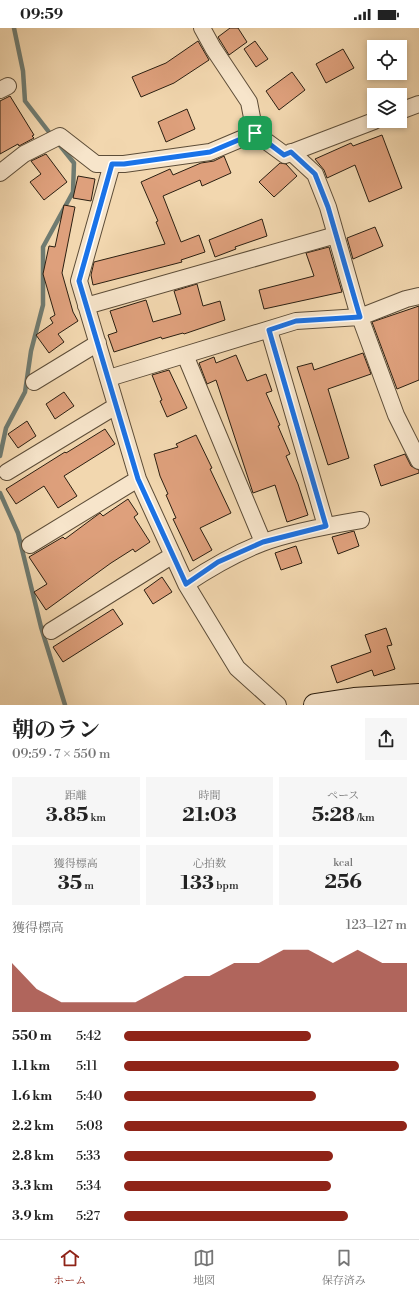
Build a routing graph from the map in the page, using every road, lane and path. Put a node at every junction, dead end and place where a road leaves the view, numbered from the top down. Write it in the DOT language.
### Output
graph roads {
  1 [pos="202,28"];
  2 [pos="419,104"];
  3 [pos="407,108"];
  4 [pos="367,124"];
  5 [pos="255,133"];
  6 [pos="291,152"];
  7 [pos="112,164"];
  8 [pos="0,173"];
  9 [pos="336,235"];
  10 [pos="419,296"];
  11 [pos="86,306"];
  12 [pos="360,317"];
  13 [pos="269,330"];
  14 [pos="98,343"];
  15 [pos="185,355"];
  16 [pos="109,378"];
  17 [pos="34,382"];
  18 [pos="116,406"];
  19 [pos="419,461"];
  20 [pos="7,472"];
  21 [pos="138,479"];
  22 [pos="361,520"];
  23 [pos="326,526"];
  24 [pos="263,542"];
  25 [pos="30,545"];
  26 [pos="173,555"];
  27 [pos="186,584"];
  28 [pos="51,631"];
  29 [pos="419,695"];
  30 [pos="355,702"];
  31 [pos="278,705"];
  32 [pos="315,705"];
  1 -- 5 [label="street"];
  2 -- 3 [label="street"];
  4 -- 6 [label="street"];
  5 -- 6 [label="street"];
  5 -- 7 [label="street"];
  6 -- 9 [label="street"];
  7 -- 8 [label="street"];
  7 -- 11 [label="street"];
  9 -- 11 [label="street"];
  9 -- 12 [label="street"];
  10 -- 12 [label="street"];
  11 -- 14 [label="street"];
  12 -- 13 [label="street"];
  12 -- 19 [label="street"];
  13 -- 15 [label="street"];
  13 -- 23 [label="street"];
  14 -- 16 [label="street"];
  14 -- 17 [label="street"];
  15 -- 16 [label="street"];
  15 -- 24 [label="street"];
  16 -- 18 [label="street"];
  18 -- 20 [label="street"];
  18 -- 21 [label="street"];
  21 -- 25 [label="street"];
  21 -- 26 [label="street"];
  22 -- 23 [label="street"];
  23 -- 24 [label="street"];
  24 -- 27 [label="street"];
  26 -- 27 [label="street"];
  26 -- 28 [label="street"];
  27 -- 31 [label="street"];
  29 -- 30 [label="main road"];
  30 -- 32 [label="main road"];
}
